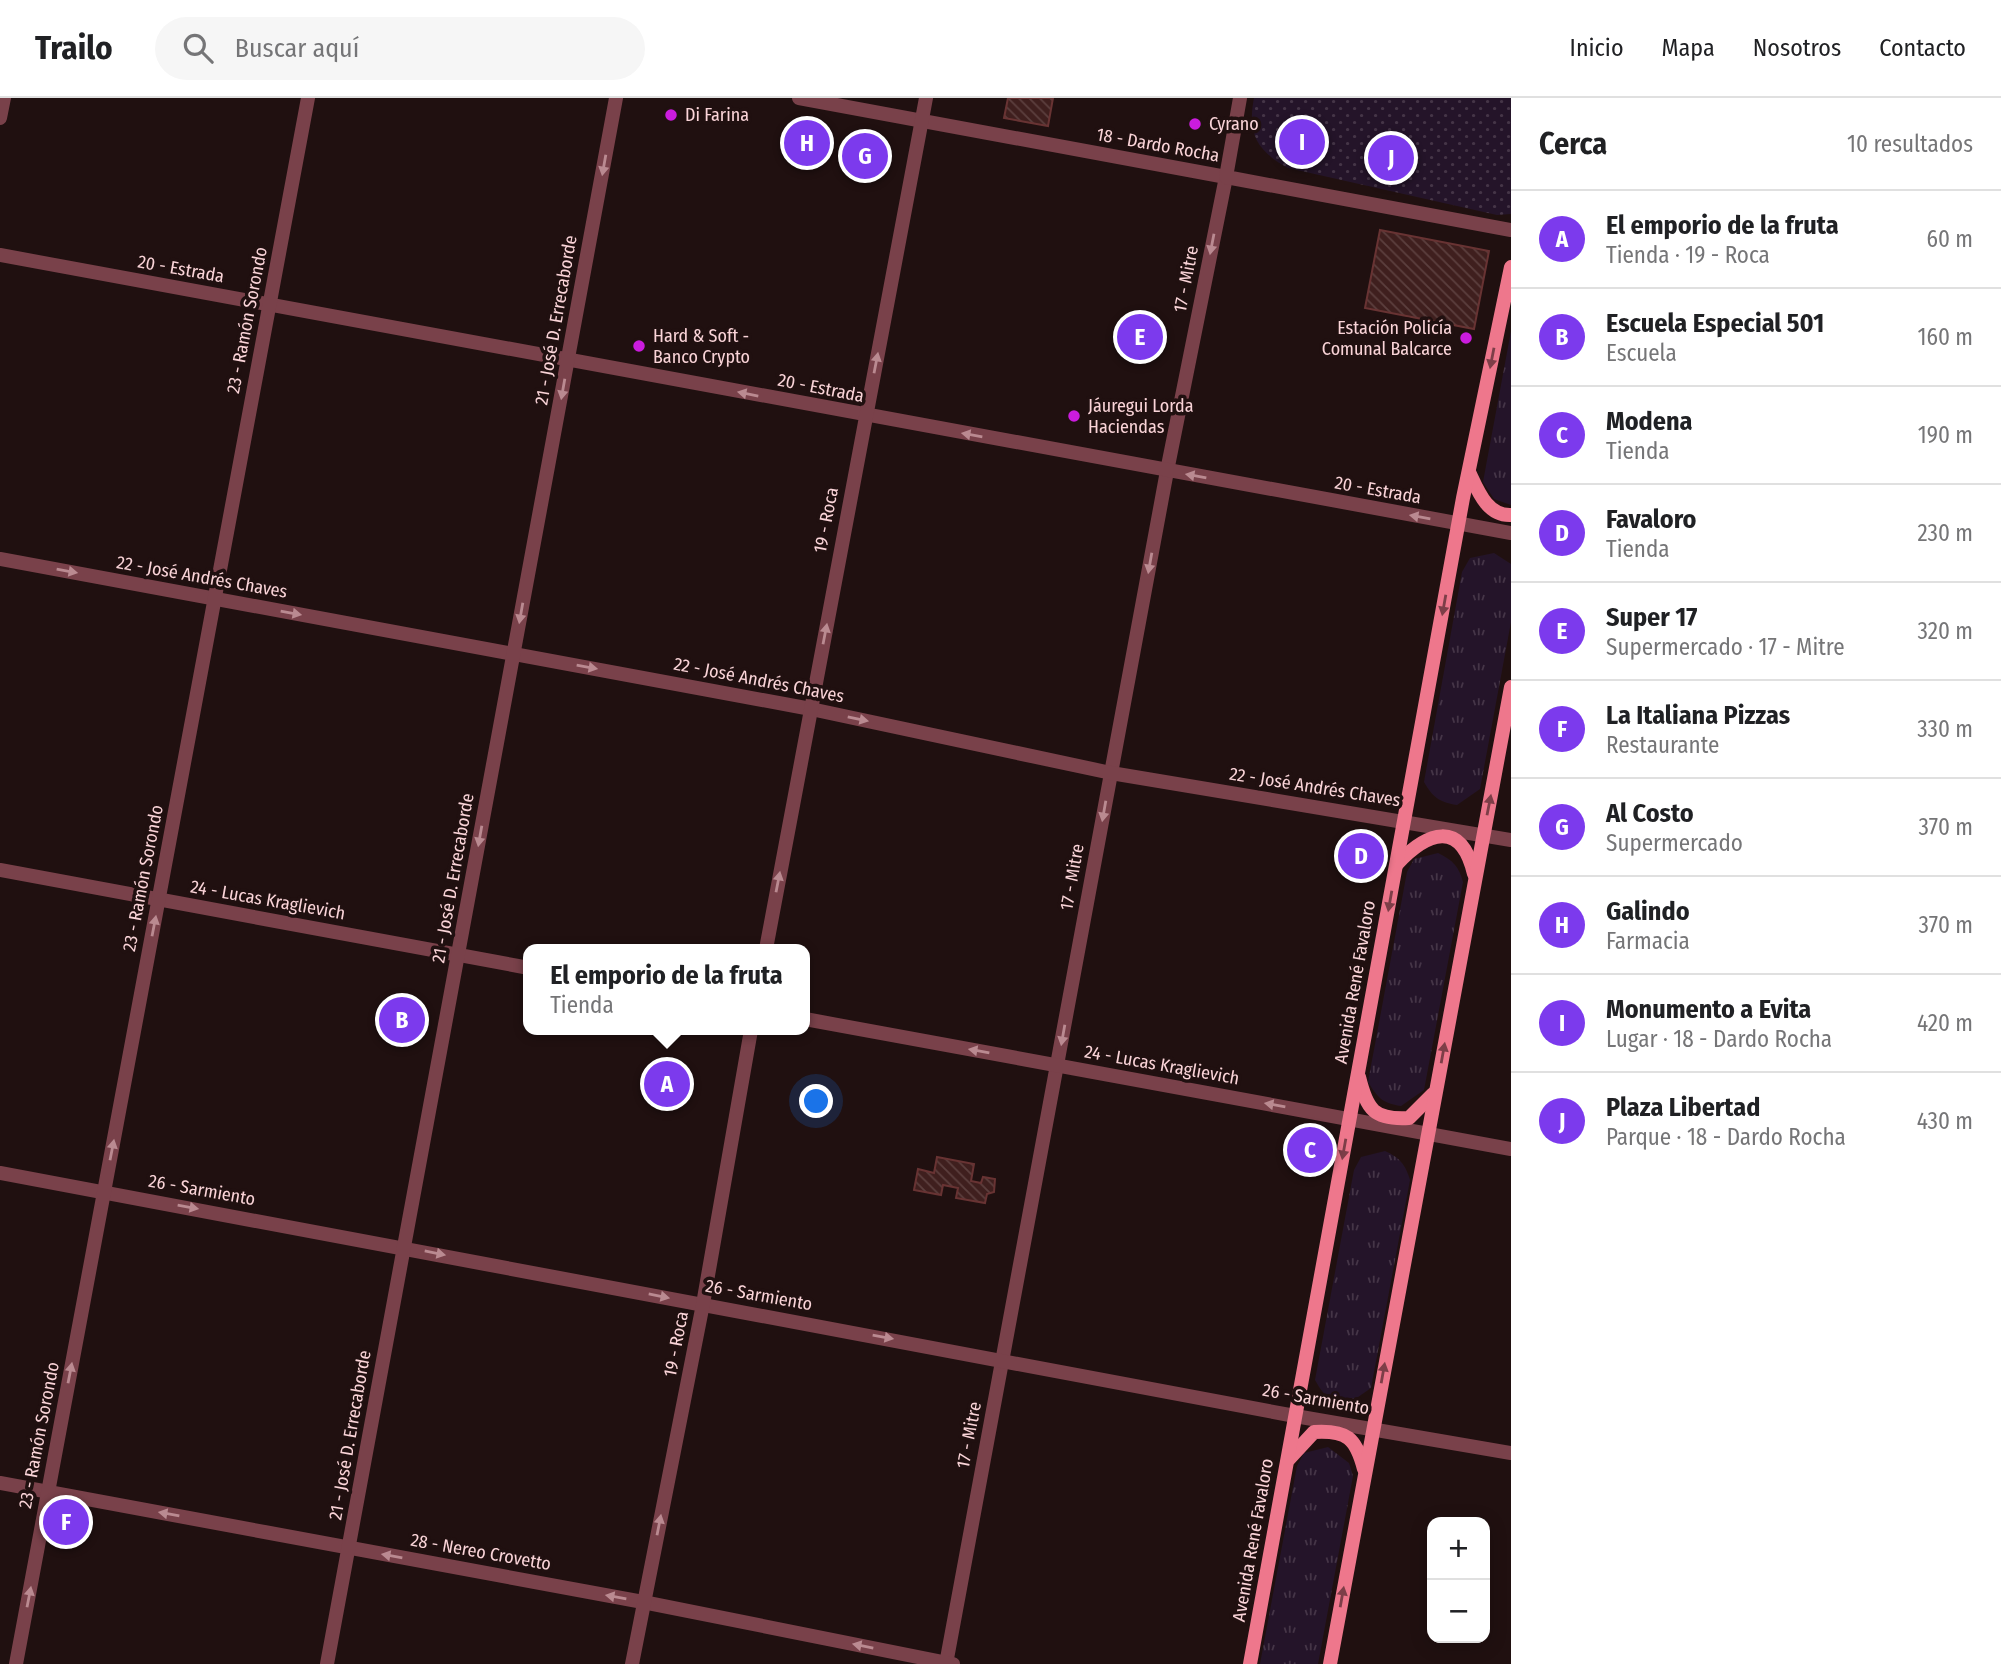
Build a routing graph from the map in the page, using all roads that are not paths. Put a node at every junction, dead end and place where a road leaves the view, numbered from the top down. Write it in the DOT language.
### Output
graph roads {
  1 [pos="4,98"];
  2 [pos="308,98"];
  3 [pos="617,98"];
  4 [pos="799,98"];
  5 [pos="926,98"];
  6 [pos="1240,98"];
  7 [pos="0,118"];
  8 [pos="921,122"];
  9 [pos="1226,177"];
  10 [pos="1511,230"];
  11 [pos="0,255"];
  12 [pos="1510,270"];
  13 [pos="269,305"];
  14 [pos="568,360"];
  15 [pos="866,416"];
  16 [pos="1167,471"];
  17 [pos="1469,472"];
  18 [pos="1511,516"];
  19 [pos="1459,525"];
  20 [pos="1511,533"];
  21 [pos="0,559"];
  22 [pos="215,598"];
  23 [pos="514,654"];
  24 [pos="1511,687"];
  25 [pos="811,709"];
  26 [pos="1111,773"];
  27 [pos="1404,822"];
  28 [pos="1483,835"];
  29 [pos="1511,839"];
  30 [pos="1396,866"];
  31 [pos="0,870"];
  32 [pos="1475,878"];
  33 [pos="159,900"];
  34 [pos="767,944"];
  35 [pos="458,955"];
  36 [pos="523,967"];
  37 [pos="810,1020"];
  38 [pos="750,1035"];
  39 [pos="1057,1065"];
  40 [pos="1358,1073"];
  41 [pos="1436,1090"];
  42 [pos="1350,1119"];
  43 [pos="1428,1134"];
  44 [pos="1511,1149"];
  45 [pos="0,1173"];
  46 [pos="104,1192"];
  47 [pos="404,1247"];
  48 [pos="703,1304"];
  49 [pos="1002,1359"];
  50 [pos="1295,1416"];
  51 [pos="1373,1428"];
  52 [pos="1511,1453"];
  53 [pos="1287,1462"];
  54 [pos="1365,1474"];
  55 [pos="0,1483"];
  56 [pos="48,1492"];
  57 [pos="348,1548"];
  58 [pos="643,1602"];
  59 [pos="16,1664"];
  60 [pos="327,1664"];
  61 [pos="632,1664"];
  62 [pos="949,1664"];
  63 [pos="1250,1664"];
  64 [pos="1330,1664"];
  1 -- 7 [label="street"];
  2 -- 13 [label="street, 23 - Ramón Sorondo"];
  3 -- 14 [label="street, 21 - José D. Errecaborde, one-way"];
  4 -- 8 [label="street, 18 - Dardo Rocha"];
  5 -- 8 [label="street, 19 - Roca"];
  6 -- 9 [label="street, 17 - Mitre"];
  8 -- 9 [label="street, 18 - Dardo Rocha"];
  15 -- 8 [label="street, 19 - Roca, one-way"];
  9 -- 10 [label="street, 18 - Dardo Rocha"];
  9 -- 16 [label="street, 17 - Mitre, one-way"];
  11 -- 13 [label="street, 20 - Estrada"];
  12 -- 17 [label="main road, Avenida René Favaloro, one-way"];
  13 -- 14 [label="street, 20 - Estrada"];
  13 -- 22 [label="street, 23 - Ramón Sorondo"];
  15 -- 14 [label="street, 20 - Estrada, one-way"];
  14 -- 23 [label="street, 21 - José D. Errecaborde, one-way"];
  16 -- 15 [label="street, 20 - Estrada, one-way"];
  25 -- 15 [label="street, 19 - Roca, one-way"];
  19 -- 16 [label="street, 20 - Estrada, one-way"];
  16 -- 26 [label="street, 17 - Mitre, one-way"];
  17 -- 18 [label="main road"];
  17 -- 19 [label="main road, Avenida René Favaloro"];
  19 -- 20 [label="street, 20 - Estrada"];
  19 -- 27 [label="main road, Avenida René Favaloro, one-way"];
  21 -- 22 [label="street, 22 - José Andrés Chaves, one-way"];
  22 -- 23 [label="street, 22 - José Andrés Chaves, one-way"];
  22 -- 33 [label="street, 23 - Ramón Sorondo"];
  23 -- 25 [label="street, 22 - José Andrés Chaves, one-way"];
  23 -- 35 [label="street, 21 - José D. Errecaborde, one-way"];
  28 -- 24 [label="main road, one-way"];
  25 -- 26 [label="street, 22 - José Andrés Chaves, one-way"];
  34 -- 25 [label="street, 19 - Roca, one-way"];
  26 -- 27 [label="street, 22 - José Andrés Chaves"];
  26 -- 39 [label="street, 17 - Mitre, one-way"];
  27 -- 28 [label="street, 22 - José Andrés Chaves"];
  27 -- 30 [label="main road, Avenida René Favaloro"];
  28 -- 29 [label="street, 22 - José Andrés Chaves"];
  28 -- 32 [label="main road"];
  30 -- 32 [label="main road"];
  30 -- 40 [label="main road, Avenida René Favaloro, one-way"];
  31 -- 33 [label="street, 24 - Lucas Kraglievich"];
  41 -- 32 [label="main road, one-way"];
  33 -- 35 [label="street, 24 - Lucas Kraglievich"];
  46 -- 33 [label="street, 23 - Ramón Sorondo, one-way"];
  35 -- 36 [label="street, 24 - Lucas Kraglievich"];
  35 -- 47 [label="street, 21 - José D. Errecaborde"];
  39 -- 37 [label="street, 24 - Lucas Kraglievich, one-way"];
  38 -- 48 [label="street, 19 - Roca"];
  42 -- 39 [label="street, 24 - Lucas Kraglievich, one-way"];
  39 -- 49 [label="street, 17 - Mitre"];
  40 -- 41 [label="main road"];
  40 -- 42 [label="main road, Avenida René Favaloro"];
  41 -- 43 [label="main road"];
  42 -- 43 [label="street, 24 - Lucas Kraglievich"];
  42 -- 50 [label="main road, Avenida René Favaloro, one-way"];
  43 -- 44 [label="street, 24 - Lucas Kraglievich"];
  51 -- 43 [label="main road, one-way"];
  45 -- 46 [label="street, 26 - Sarmiento"];
  46 -- 47 [label="street, 26 - Sarmiento, one-way"];
  56 -- 46 [label="street, 23 - Ramón Sorondo, one-way"];
  47 -- 48 [label="street, 26 - Sarmiento, one-way"];
  47 -- 57 [label="street, 21 - José D. Errecaborde"];
  48 -- 49 [label="street, 26 - Sarmiento, one-way"];
  58 -- 48 [label="street, 19 - Roca, one-way"];
  49 -- 50 [label="street, 26 - Sarmiento"];
  49 -- 62 [label="street, 17 - Mitre"];
  50 -- 51 [label="street, 26 - Sarmiento"];
  50 -- 53 [label="main road, Avenida René Favaloro"];
  51 -- 52 [label="street, 26 - Sarmiento"];
  51 -- 54 [label="main road"];
  53 -- 54 [label="main road"];
  53 -- 63 [label="main road, Avenida René Favaloro"];
  64 -- 54 [label="main road, one-way"];
  55 -- 56 [label="street, 28 - Nereo Crovetto"];
  57 -- 56 [label="street, 28 - Nereo Crovetto, one-way"];
  59 -- 56 [label="street, 23 - Ramón Sorondo, one-way"];
  58 -- 57 [label="street, 28 - Nereo Crovetto, one-way"];
  57 -- 60 [label="street, 21 - José D. Errecaborde"];
  58 -- 61 [label="street, 19 - Roca"];
  62 -- 58 [label="street, 28 - Nereo Crovetto, one-way"];
}
